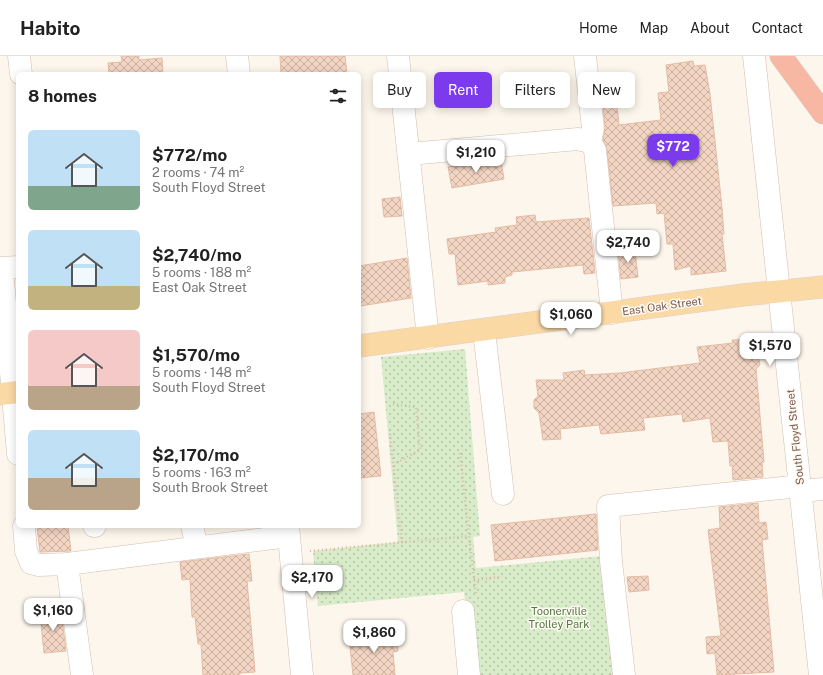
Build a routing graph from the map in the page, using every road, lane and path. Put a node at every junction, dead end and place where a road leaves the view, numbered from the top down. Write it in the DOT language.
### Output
graph roads {
  1 [pos="19,56"];
  2 [pos="237,56"];
  3 [pos="398,56"];
  4 [pos="585,56"];
  5 [pos="754,56"];
  6 [pos="781,56"];
  7 [pos="21,72"];
  8 [pos="239,72"];
  9 [pos="823,113"];
  10 [pos="590,142"];
  11 [pos="408,154"];
  12 [pos="16,266"];
  13 [pos="823,287"];
  14 [pos="779,292"];
  15 [pos="612,313"];
  16 [pos="12,324"];
  17 [pos="484,331"];
  18 [pos="428,338"];
  19 [pos="361,346"];
  20 [pos="10,393"];
  21 [pos="393,404"];
  22 [pos="390,434"];
  23 [pos="16,439"];
  24 [pos="460,453"];
  25 [pos="394,464"];
  26 [pos="800,488"];
  27 [pos="823,489"];
  28 [pos="503,494"];
  29 [pos="24,528"];
  30 [pos="192,528"];
  31 [pos="288,531"];
  32 [pos="469,536"];
  33 [pos="402,542"];
  34 [pos="197,547"];
  35 [pos="308,552"];
  36 [pos="67,564"];
  37 [pos="502,577"];
  38 [pos="474,580"];
  39 [pos="469,603"];
  40 [pos="82,675"];
  41 [pos="302,675"];
  42 [pos="470,675"];
  43 [pos="624,675"];
  44 [pos="820,675"];
  1 -- 7 [label="street"];
  2 -- 8 [label="street"];
  3 -- 11 [label="street"];
  4 -- 10 [label="street"];
  5 -- 14 [label="street, South Floyd Street"];
  6 -- 9 [label="highway"];
  10 -- 11 [label="street"];
  10 -- 15 [label="street"];
  11 -- 18 [label="street"];
  12 -- 16 [label="street"];
  13 -- 14 [label="main road, East Oak Street"];
  14 -- 15 [label="main road, East Oak Street"];
  14 -- 26 [label="street, South Floyd Street"];
  15 -- 17 [label="main road, East Oak Street"];
  16 -- 20 [label="street"];
  17 -- 18 [label="main road, East Oak Street"];
  17 -- 28 [label="street"];
  18 -- 19 [label="main road, East Oak Street"];
  20 -- 23 [label="street"];
  21 -- 25 [label="path"];
  22 -- 25 [label="path"];
  24 -- 32 [label="path"];
  25 -- 33 [label="path"];
  26 -- 27 [label="street"];
  26 -- 43 [label="street"];
  26 -- 44 [label="street, South Floyd Street"];
  29 -- 36 [label="street"];
  30 -- 34 [label="street"];
  31 -- 34 [label="street"];
  31 -- 41 [label="street"];
  32 -- 33 [label="path"];
  32 -- 38 [label="path"];
  33 -- 35 [label="path"];
  34 -- 36 [label="street"];
  36 -- 40 [label="street"];
  37 -- 38 [label="path"];
  38 -- 39 [label="path"];
  39 -- 42 [label="street"];
}
